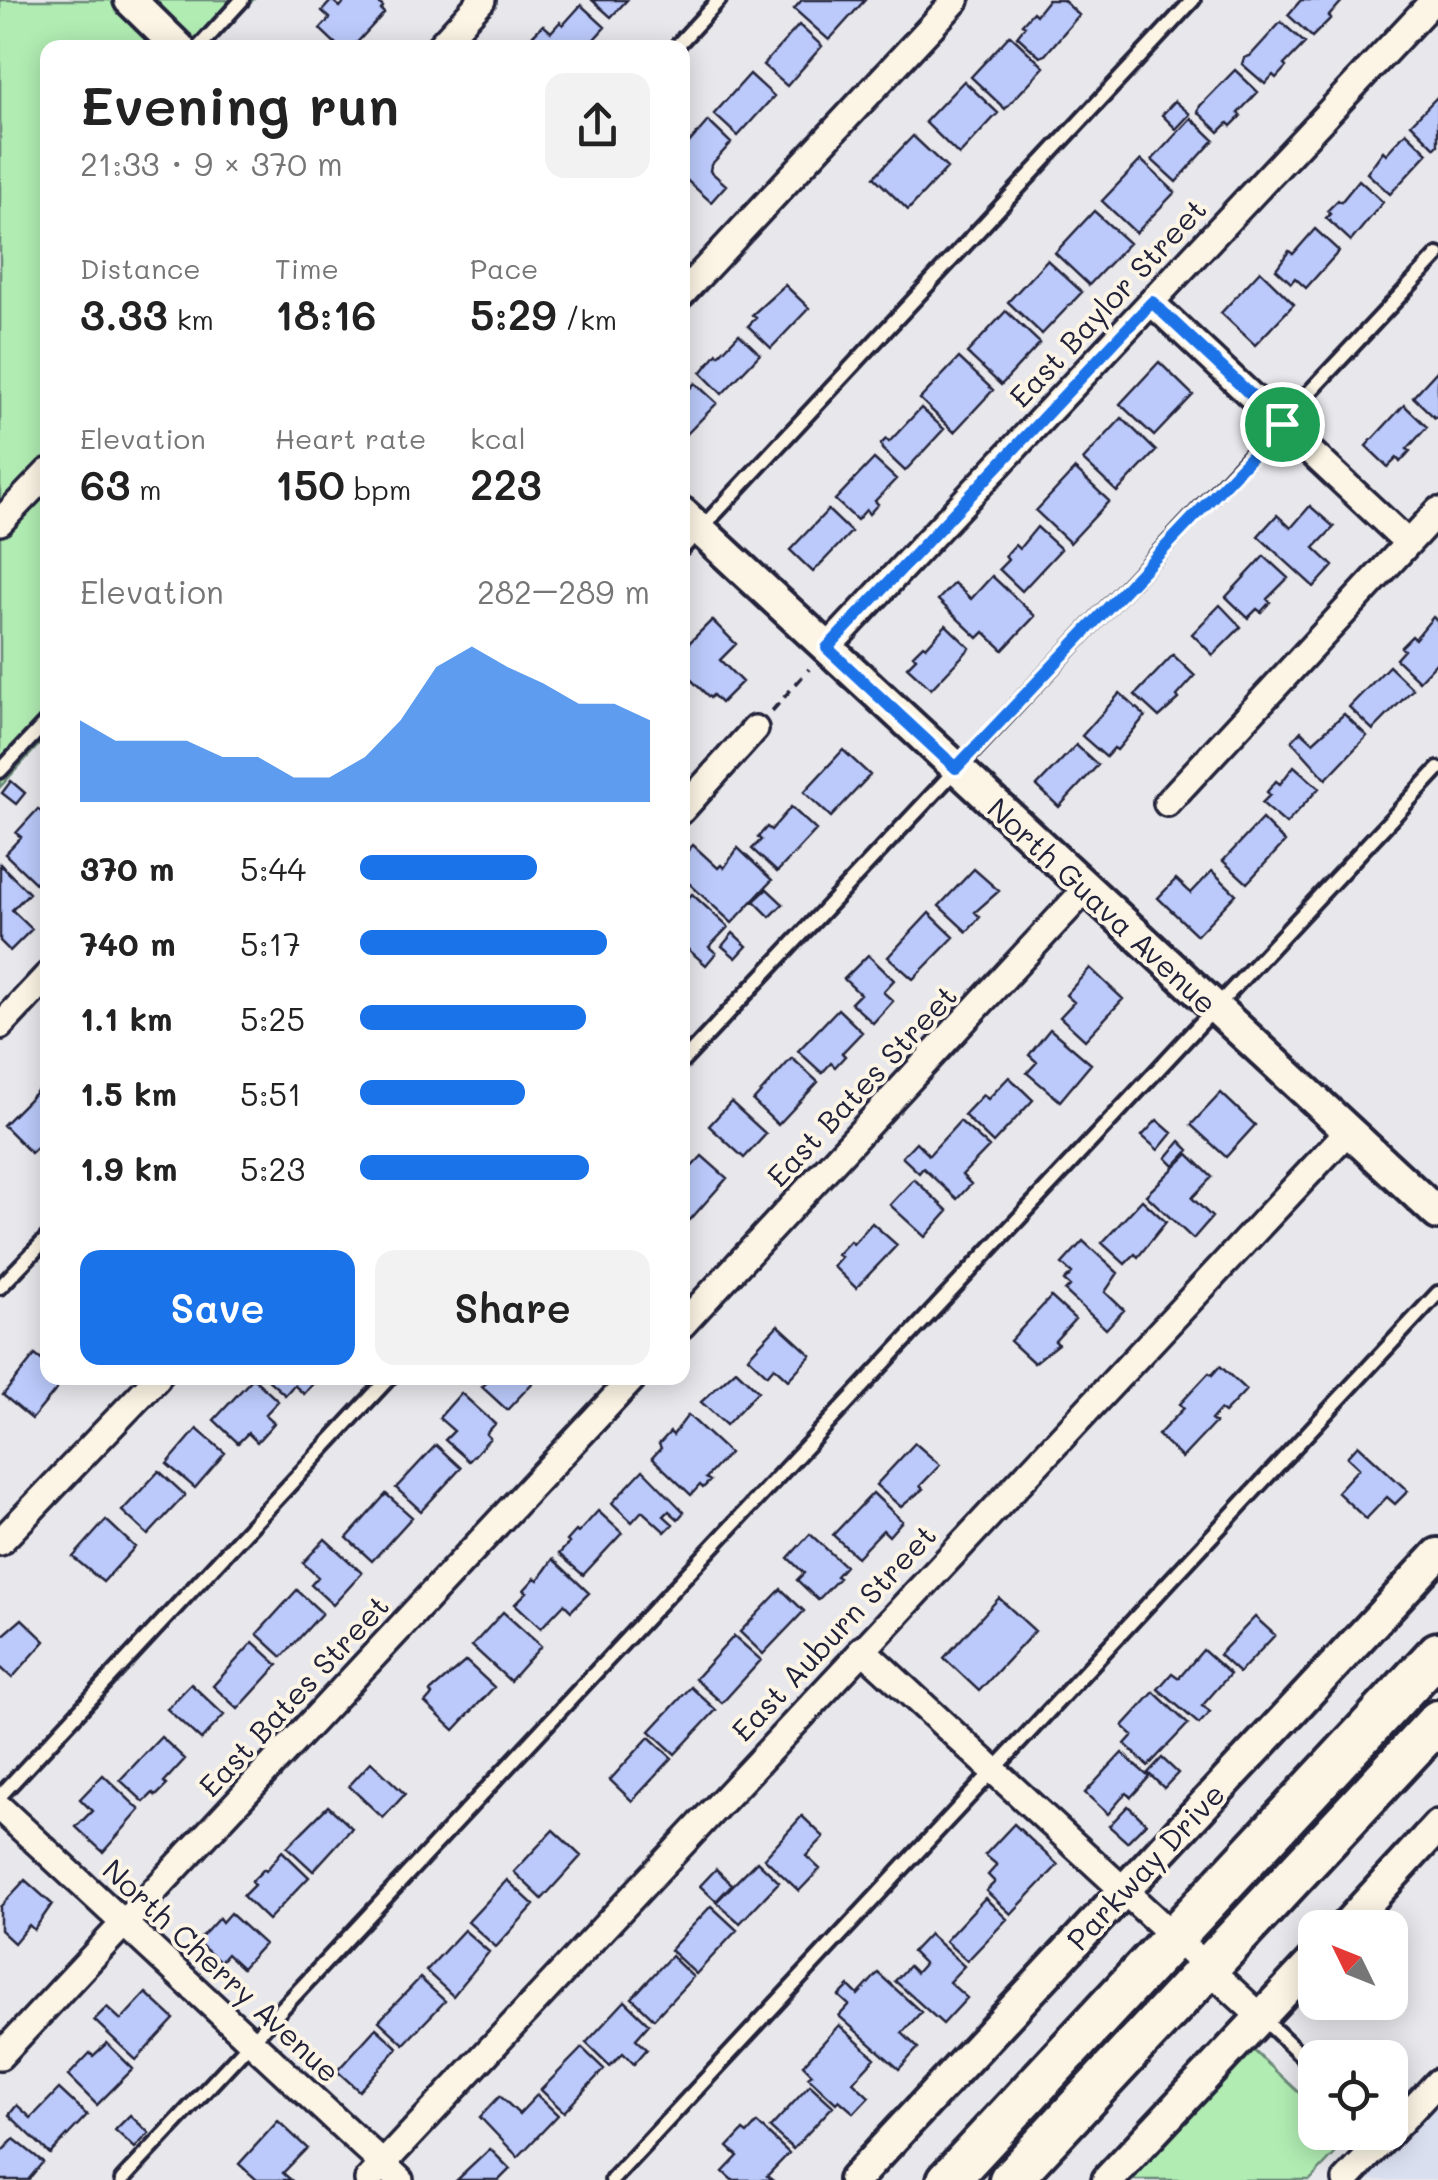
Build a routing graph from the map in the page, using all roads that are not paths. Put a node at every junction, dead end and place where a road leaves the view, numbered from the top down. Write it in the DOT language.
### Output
graph roads {
  1 [pos="130,0"];
  2 [pos="242,0"];
  3 [pos="482,0"];
  4 [pos="719,0"];
  5 [pos="956,0"];
  6 [pos="1193,0"];
  7 [pos="1434,0"];
  8 [pos="171,40"];
  9 [pos="205,40"];
  10 [pos="445,40"];
  11 [pos="682,40"];
  12 [pos="1438,255"];
  13 [pos="690,285"];
  14 [pos="1152,302"];
  15 [pos="1282,424"];
  16 [pos="40,480"];
  17 [pos="1438,511"];
  18 [pos="0,522"];
  19 [pos="690,529"];
  20 [pos="690,531"];
  21 [pos="1408,542"];
  22 [pos="827,648"];
  23 [pos="40,728"];
  24 [pos="755,730"];
  25 [pos="956,768"];
  26 [pos="1438,769"];
  27 [pos="0,771"];
  28 [pos="690,801"];
  29 [pos="1166,803"];
  30 [pos="1086,889"];
  31 [pos="40,983"];
  32 [pos="1215,1008"];
  33 [pos="0,1026"];
  34 [pos="690,1053"];
  35 [pos="1348,1131"];
  36 [pos="1438,1214"];
  37 [pos="40,1244"];
  38 [pos="0,1287"];
  39 [pos="1438,1293"];
  40 [pos="690,1315"];
  41 [pos="149,1385"];
  42 [pos="383,1385"];
  43 [pos="626,1385"];
  44 [pos="0,1542"];
  45 [pos="1438,1554"];
  46 [pos="862,1649"];
  47 [pos="1438,1653"];
  48 [pos="1438,1720"];
  49 [pos="995,1771"];
  50 [pos="0,1796"];
  51 [pos="0,1808"];
  52 [pos="1438,1826"];
  53 [pos="1124,1889"];
  54 [pos="1361,1910"];
  55 [pos="124,1924"];
  56 [pos="1174,1936"];
  57 [pos="1208,1968"];
  58 [pos="1298,1977"];
  59 [pos="1261,2017"];
  60 [pos="250,2041"];
  61 [pos="1298,2052"];
  62 [pos="0,2056"];
  63 [pos="1438,2082"];
  64 [pos="1408,2112"];
  65 [pos="1372,2150"];
  66 [pos="383,2175"];
  67 [pos="122,2180"];
  68 [pos="612,2180"];
  69 [pos="854,2180"];
  70 [pos="948,2180"];
  71 [pos="1010,2180"];
  72 [pos="1108,2180"];
  73 [pos="1346,2180"];
  1 -- 8 [label="street"];
  2 -- 9 [label="lane"];
  3 -- 10 [label="street"];
  4 -- 11 [label="lane"];
  5 -- 13 [label="street"];
  6 -- 19 [label="lane"];
  7 -- 14 [label="street, East Baylor Street"];
  12 -- 15 [label="lane"];
  14 -- 15 [label="street"];
  14 -- 22 [label="street, East Baylor Street"];
  15 -- 21 [label="street"];
  15 -- 25 [label="lane"];
  16 -- 18 [label="street"];
  17 -- 21 [label="street"];
  20 -- 22 [label="street, North Guava Avenue"];
  21 -- 29 [label="street"];
  22 -- 25 [label="street, North Guava Avenue"];
  23 -- 27 [label="lane"];
  24 -- 28 [label="street"];
  25 -- 30 [label="street, North Guava Avenue"];
  25 -- 34 [label="lane"];
  26 -- 32 [label="lane"];
  30 -- 32 [label="street, North Guava Avenue"];
  30 -- 40 [label="street, East Bates Street"];
  31 -- 33 [label="street"];
  32 -- 35 [label="street, North Guava Avenue"];
  32 -- 60 [label="lane"];
  35 -- 36 [label="street, North Guava Avenue"];
  35 -- 46 [label="street, East Auburn Street"];
  37 -- 38 [label="lane"];
  39 -- 49 [label="lane"];
  41 -- 44 [label="street"];
  42 -- 50 [label="lane"];
  43 -- 55 [label="street, East Bates Street"];
  45 -- 53 [label="street, Parkway Drive"];
  46 -- 49 [label="street"];
  46 -- 66 [label="street, East Auburn Street"];
  47 -- 56 [label="highway"];
  48 -- 57 [label="highway"];
  49 -- 53 [label="street"];
  49 -- 68 [label="lane"];
  51 -- 55 [label="street, North Cherry Avenue"];
  52 -- 54 [label="street"];
  53 -- 56 [label="street"];
  53 -- 69 [label="street, Parkway Drive"];
  55 -- 60 [label="street, North Cherry Avenue"];
  55 -- 62 [label="street, East Bates Street"];
  56 -- 57 [label="street"];
  56 -- 70 [label="highway"];
  57 -- 59 [label="street"];
  57 -- 71 [label="highway"];
  58 -- 59 [label="street"];
  59 -- 61 [label="lane"];
  59 -- 72 [label="street"];
  60 -- 66 [label="street, North Cherry Avenue"];
  60 -- 67 [label="lane"];
  63 -- 64 [label="street"];
  65 -- 73 [label="street"];
}
